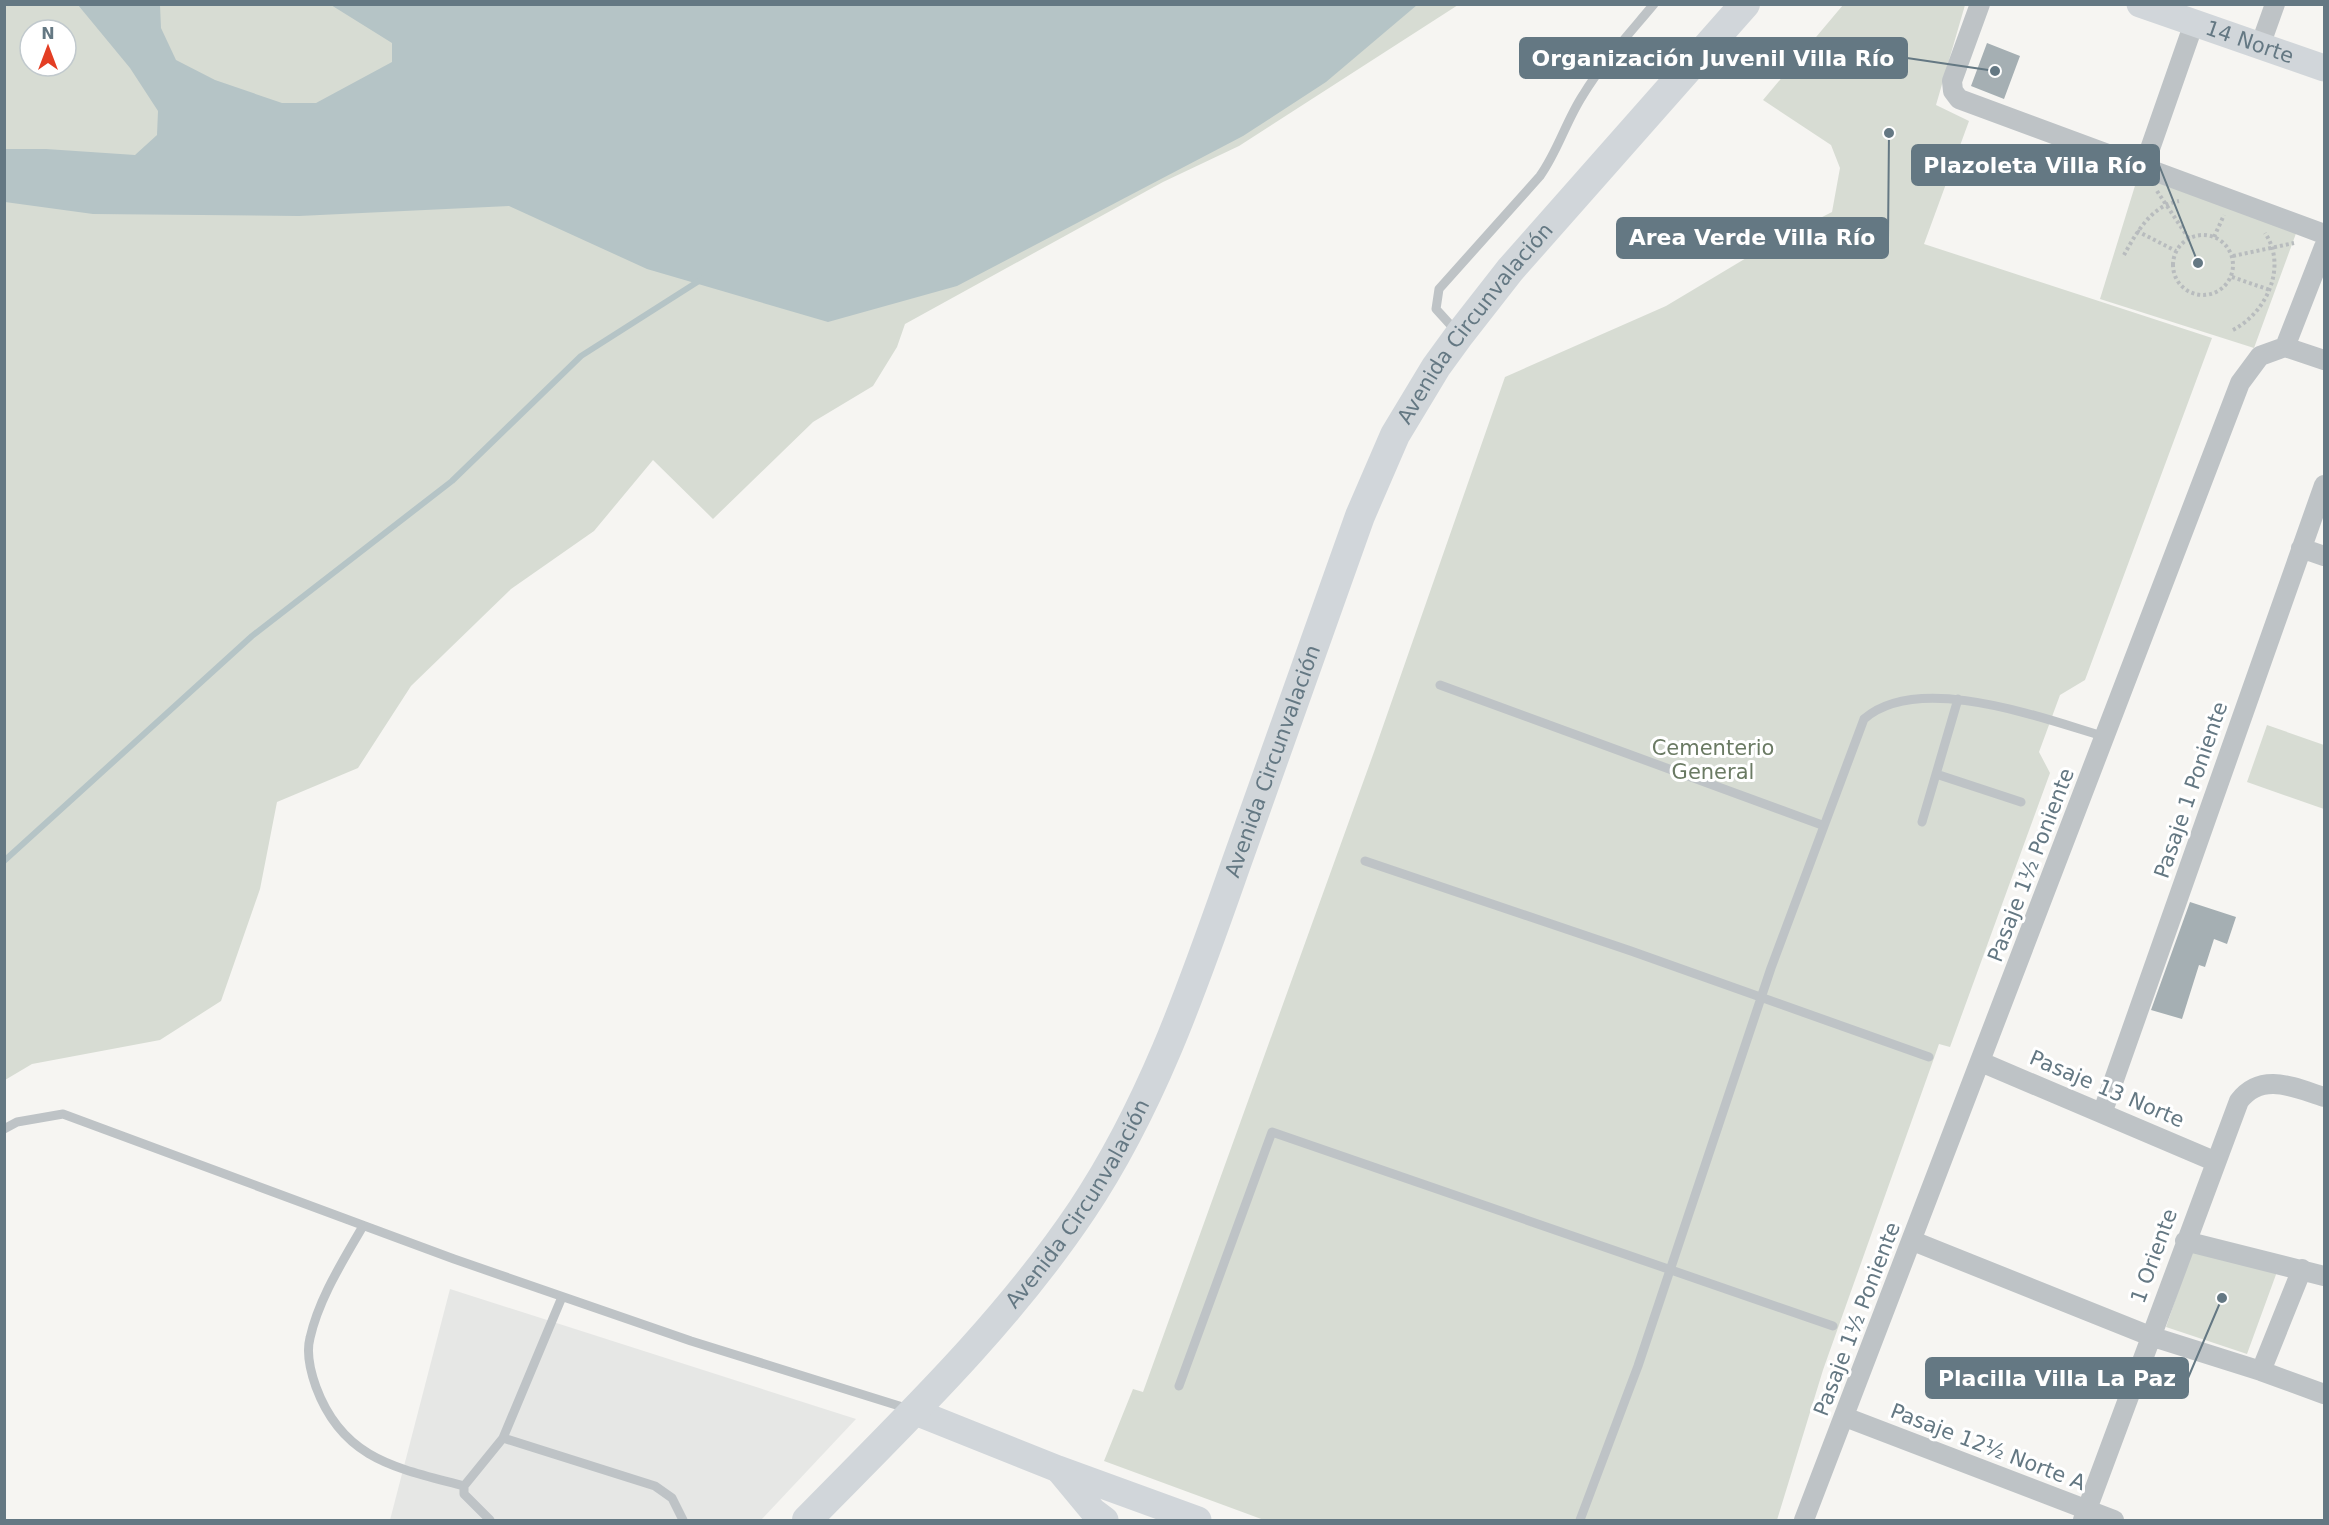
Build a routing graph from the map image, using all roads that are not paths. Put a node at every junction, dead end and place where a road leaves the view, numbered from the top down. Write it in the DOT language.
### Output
graph roads {
  1 [pos="1654,4"];
  2 [pos="1745,4"];
  3 [pos="1980,4"];
  4 [pos="2140,4"];
  5 [pos="2275,4"];
  6 [pos="2194,23"];
  7 [pos="2260,46"];
  8 [pos="2325,68"];
  9 [pos="2144,166"];
  10 [pos="2325,234"];
  11 [pos="2325,247"];
  12 [pos="1460,334"];
  13 [pos="2285,347"];
  14 [pos="2325,360"];
  15 [pos="2325,485"];
  16 [pos="2301,549"];
  17 [pos="2325,556"];
  18 [pos="1440,685"];
  19 [pos="1958,699"];
  20 [pos="2106,737"];
  21 [pos="1936,774"];
  22 [pos="2021,802"];
  23 [pos="1922,822"];
  24 [pos="1822,825"];
  25 [pos="1365,861"];
  26 [pos="1762,997"];
  27 [pos="1929,1057"];
  28 [pos="1981,1062"];
  29 [pos="2324,1096"];
  30 [pos="2103,1112"];
  31 [pos="4,1129"];
  32 [pos="2214,1161"];
  33 [pos="363,1226"];
  34 [pos="1912,1241"];
  35 [pos="2185,1241"];
  36 [pos="1670,1269"];
  37 [pos="2302,1269"];
  38 [pos="2325,1276"];
  39 [pos="562,1297"];
  40 [pos="1833,1326"];
  41 [pos="2150,1336"];
  42 [pos="2261,1371"];
  43 [pos="1179,1386"];
  44 [pos="2325,1394"];
  45 [pos="913,1411"];
  46 [pos="1845,1418"];
  47 [pos="503,1438"];
  48 [pos="1058,1469"];
  49 [pos="464,1486"];
  50 [pos="2085,1516"];
  51 [pos="490,1521"];
  52 [pos="683,1521"];
  53 [pos="807,1521"];
  54 [pos="1105,1521"];
  55 [pos="1198,1521"];
  56 [pos="1580,1521"];
  57 [pos="1804,1521"];
  58 [pos="2114,1521"];
  1 -- 12 [label="lane"];
  2 -- 12 [label="main road, Avenida Circunvalación"];
  3 -- 9 [label="street"];
  4 -- 6 [label="main road, 14 Norte"];
  5 -- 7 [label="street"];
  6 -- 7 [label="main road, 14 Norte"];
  6 -- 9 [label="street"];
  7 -- 8 [label="main road, 14 Norte"];
  9 -- 10 [label="street"];
  11 -- 13 [label="street"];
  12 -- 45 [label="main road, Avenida Circunvalación"];
  13 -- 14 [label="street"];
  13 -- 20 [label="street, Pasaje 1½ Poniente"];
  15 -- 16 [label="street, Pasaje 1 Poniente"];
  16 -- 17 [label="street"];
  16 -- 30 [label="street, Pasaje 1 Poniente"];
  18 -- 24 [label="lane"];
  19 -- 20 [label="lane"];
  19 -- 21 [label="lane"];
  19 -- 24 [label="lane"];
  20 -- 28 [label="street, Pasaje 1½ Poniente"];
  21 -- 22 [label="lane"];
  21 -- 23 [label="lane"];
  24 -- 26 [label="lane"];
  25 -- 26 [label="lane"];
  26 -- 27 [label="lane"];
  26 -- 36 [label="lane"];
  28 -- 30 [label="street, Pasaje 13 Norte"];
  28 -- 34 [label="street, Pasaje 1½ Poniente"];
  29 -- 32 [label="street, 1 Oriente"];
  30 -- 32 [label="street, Pasaje 13 Norte"];
  31 -- 33 [label="lane"];
  32 -- 35 [label="street, 1 Oriente"];
  33 -- 39 [label="lane"];
  33 -- 49 [label="lane"];
  34 -- 41 [label="street"];
  34 -- 46 [label="street, Pasaje 1½ Poniente"];
  35 -- 37 [label="street"];
  35 -- 41 [label="street, 1 Oriente"];
  36 -- 40 [label="lane"];
  36 -- 43 [label="lane"];
  36 -- 56 [label="lane"];
  37 -- 38 [label="street"];
  37 -- 42 [label="street"];
  39 -- 45 [label="lane"];
  39 -- 47 [label="lane"];
  41 -- 42 [label="street"];
  41 -- 50 [label="street, 1 Oriente"];
  42 -- 44 [label="street"];
  45 -- 48 [label="main road"];
  45 -- 53 [label="main road, Avenida Circunvalación"];
  46 -- 50 [label="street, Pasaje 12½ Norte A"];
  46 -- 57 [label="street, Pasaje 1½ Poniente"];
  47 -- 49 [label="lane"];
  47 -- 52 [label="lane"];
  48 -- 54 [label="main road"];
  48 -- 55 [label="main road"];
  49 -- 51 [label="lane"];
  50 -- 58 [label="street, Pasaje 12½ Norte A"];
}
